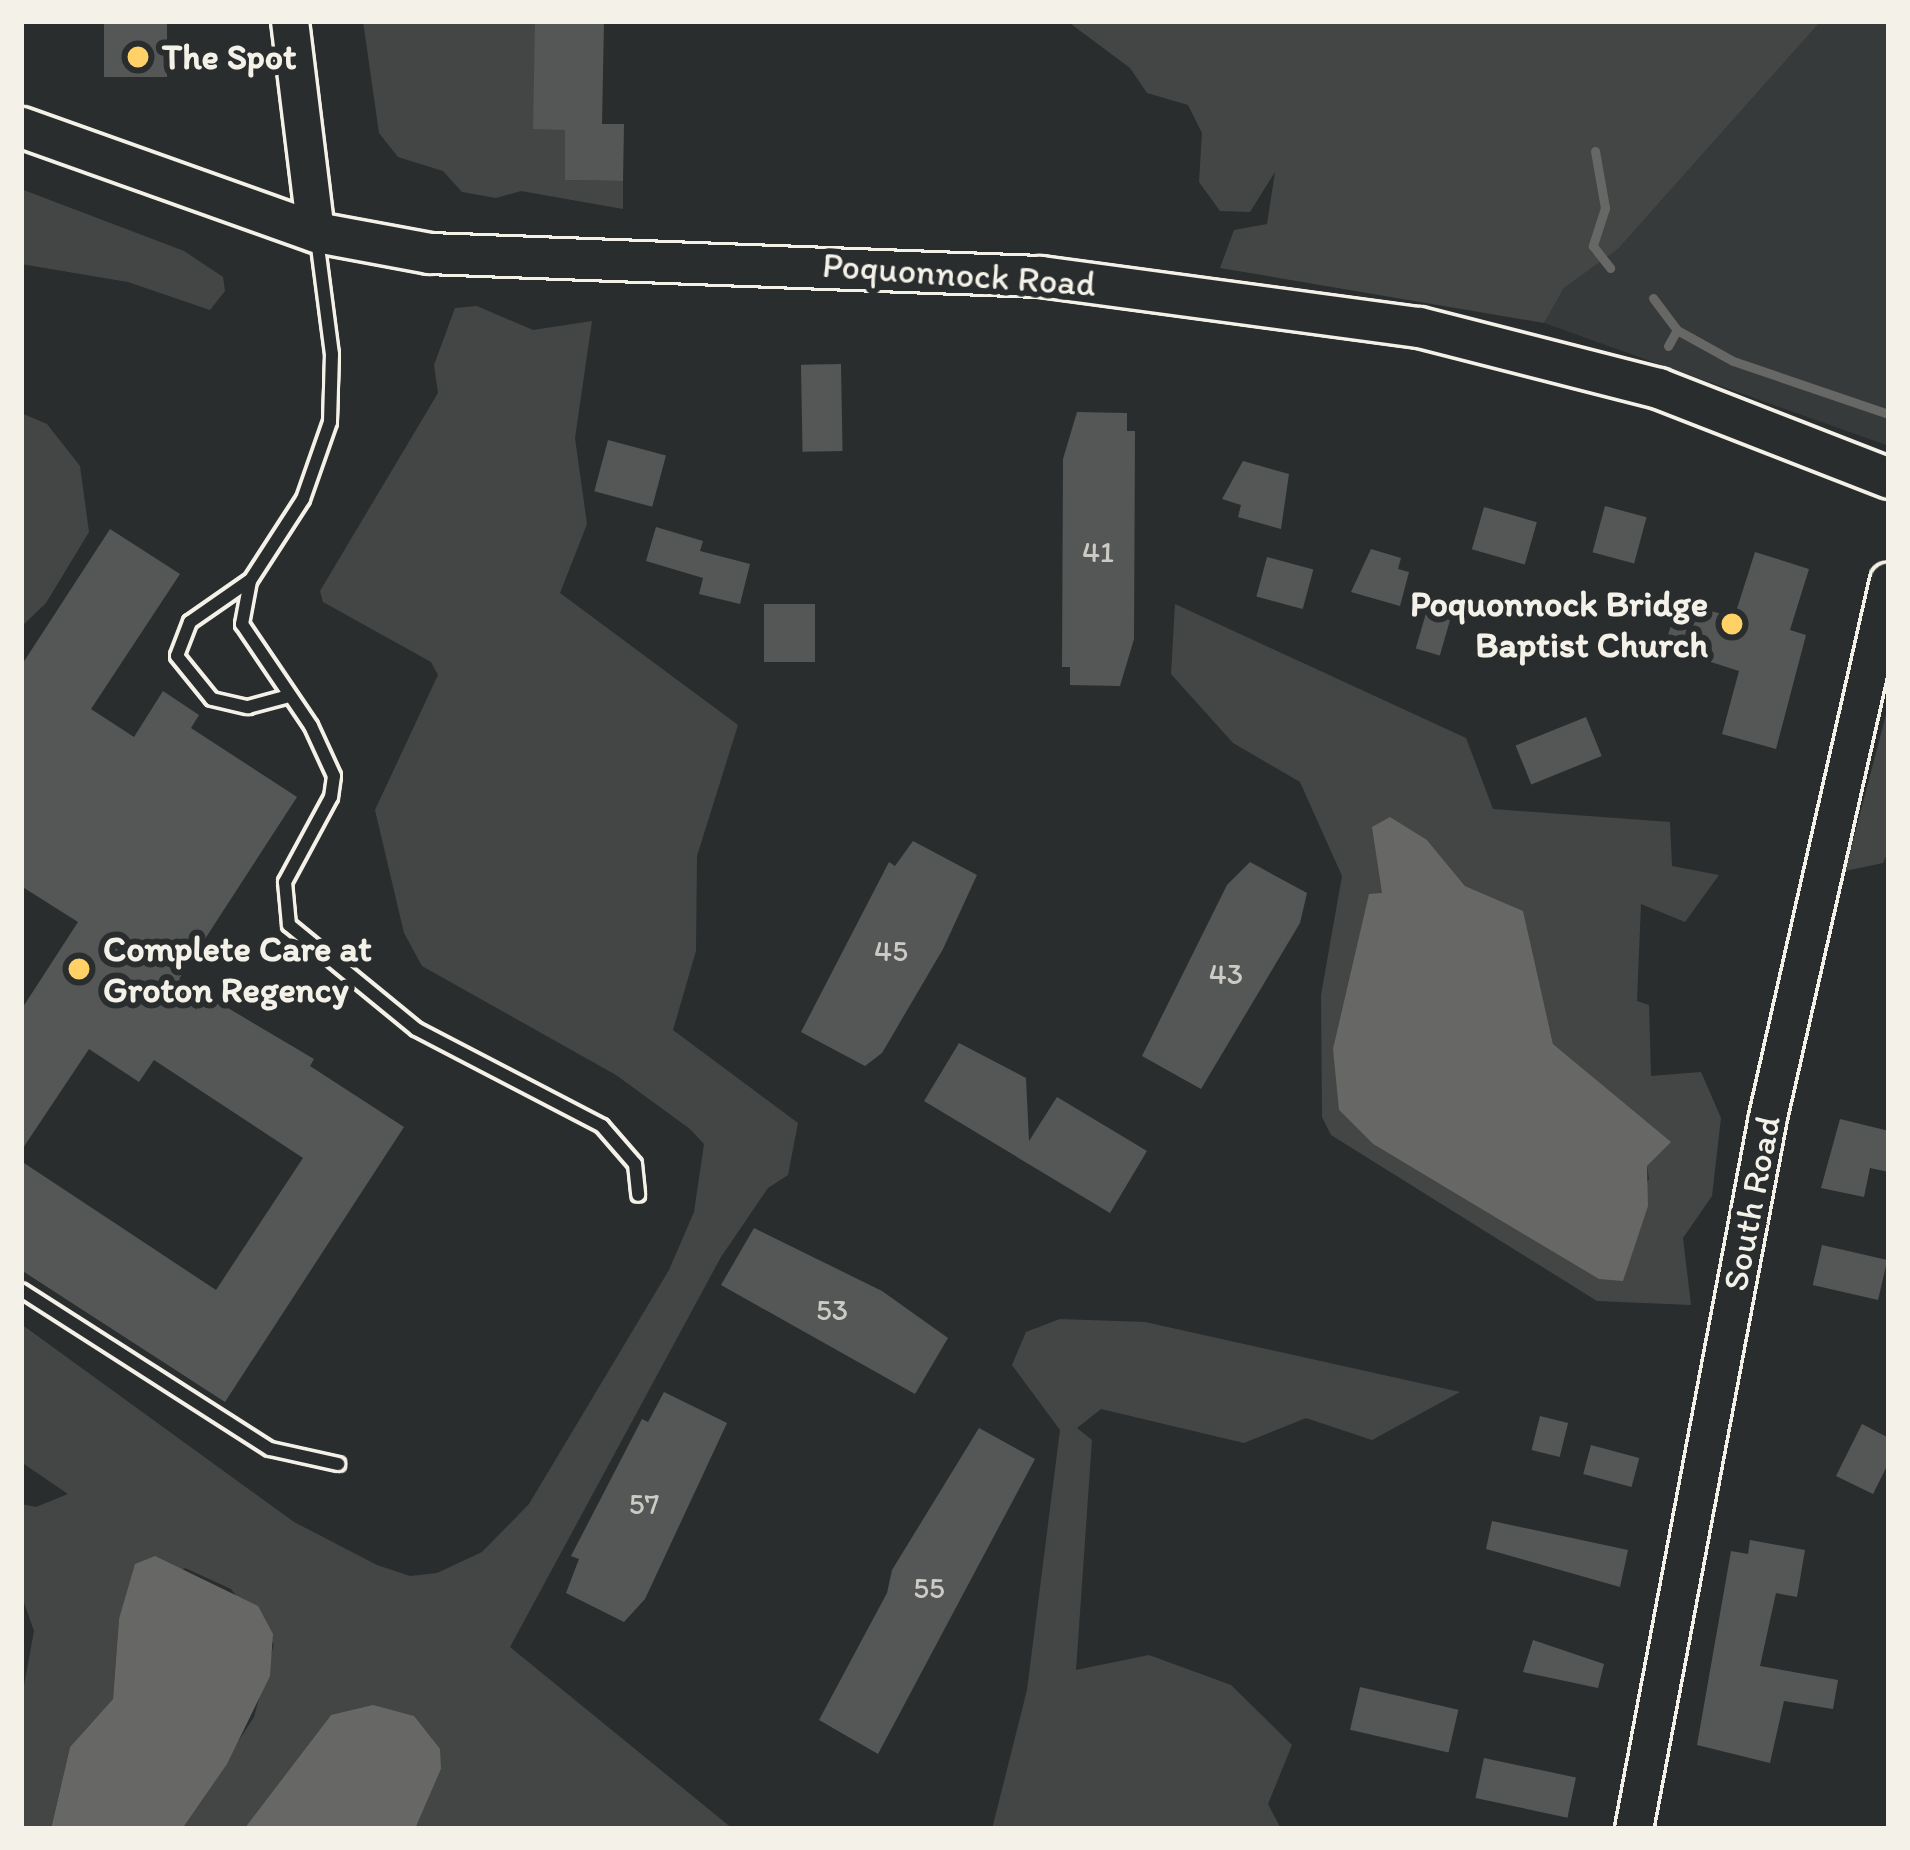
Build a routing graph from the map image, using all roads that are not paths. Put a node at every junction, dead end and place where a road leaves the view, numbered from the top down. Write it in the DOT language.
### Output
graph roads {
  1 [pos="290,21"];
  2 [pos="21,128"];
  3 [pos="316,232"];
  4 [pos="1889,478"];
  5 [pos="250,580"];
  6 [pos="1889,581"];
  7 [pos="286,697"];
  8 [pos="638,1195"];
  9 [pos="21,1290"];
  10 [pos="338,1464"];
  11 [pos="1634,1829"];
  1 -- 3 [label="main road"];
  2 -- 3 [label="main road, Poquonnock Road"];
  3 -- 4 [label="main road, Poquonnock Road"];
  3 -- 5 [label="lane"];
  5 -- 7 [label="lane"];
  5 -- 7 [label="lane"];
  6 -- 11 [label="main road, South Road"];
  7 -- 8 [label="lane"];
  9 -- 10 [label="lane"];
}
